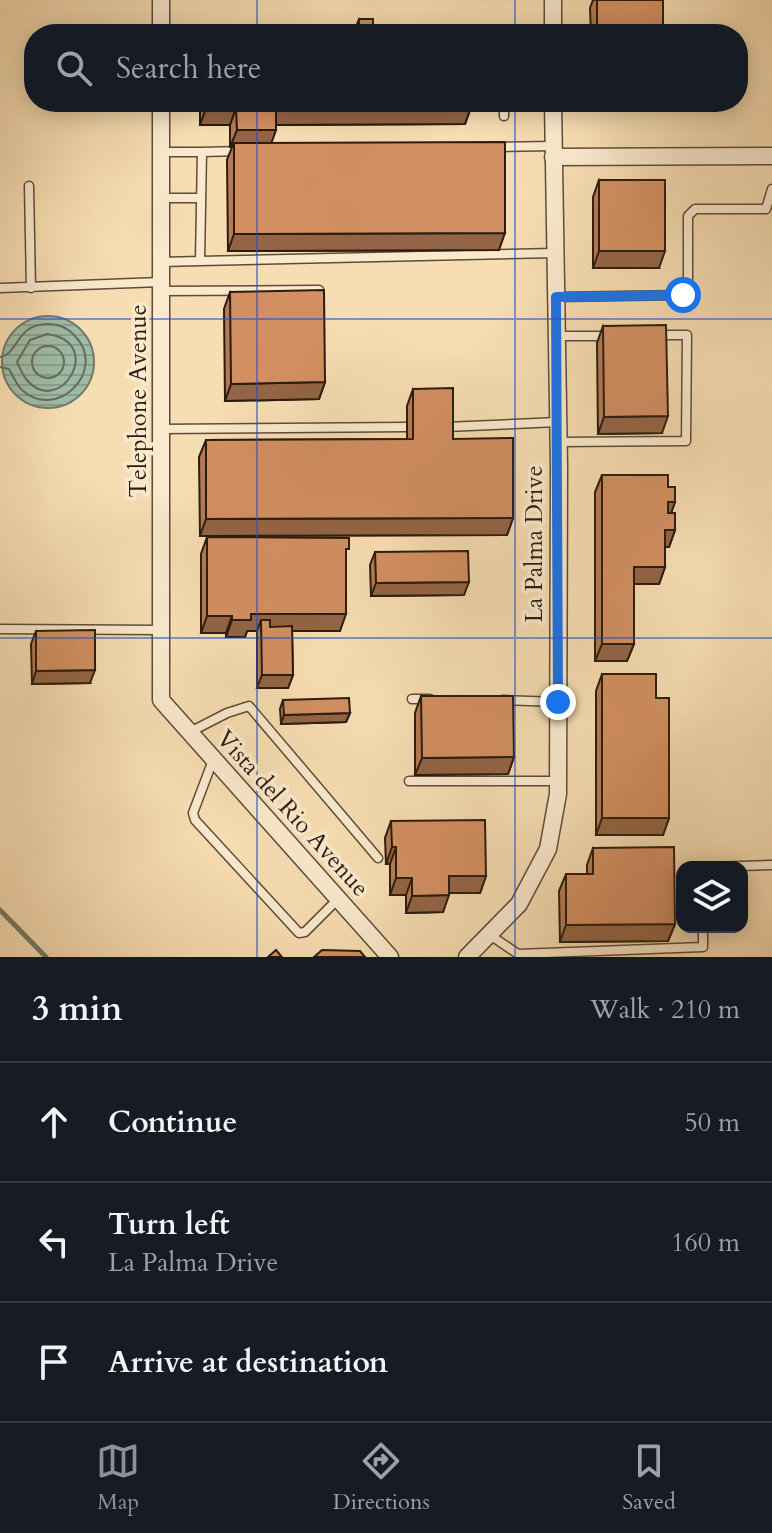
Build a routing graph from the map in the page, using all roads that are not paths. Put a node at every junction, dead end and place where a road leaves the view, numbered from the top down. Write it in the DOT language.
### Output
graph roads {
  1 [pos="161,0"];
  2 [pos="553,0"];
  3 [pos="161,24"];
  4 [pos="553,24"];
  5 [pos="161,112"];
  6 [pos="504,112"];
  7 [pos="553,112"];
  8 [pos="504,116"];
  9 [pos="490,147"];
  10 [pos="254,151"];
  11 [pos="553,151"];
  12 [pos="161,152"];
  13 [pos="202,152"];
  14 [pos="772,156"];
  15 [pos="772,165"];
  16 [pos="29,186"];
  17 [pos="772,189"];
  18 [pos="161,198"];
  19 [pos="201,198"];
  20 [pos="555,253"];
  21 [pos="200,261"];
  22 [pos="161,262"];
  23 [pos="161,286"];
  24 [pos="0,288"];
  25 [pos="31,288"];
  26 [pos="319,290"];
  27 [pos="556,297"];
  28 [pos="647,335"];
  29 [pos="556,336"];
  30 [pos="620,336"];
  31 [pos="558,422"];
  32 [pos="407,427"];
  33 [pos="446,427"];
  34 [pos="161,429"];
  35 [pos="558,442"];
  36 [pos="0,629"];
  37 [pos="162,630"];
  38 [pos="412,699"];
  39 [pos="441,699"];
  40 [pos="499,699"];
  41 [pos="161,700"];
  42 [pos="558,702"];
  43 [pos="189,732"];
  44 [pos="213,759"];
  45 [pos="409,781"];
  46 [pos="558,781"];
  47 [pos="378,858"];
  48 [pos="772,865"];
  49 [pos="748,866"];
  50 [pos="338,899"];
  51 [pos="703,933"];
  52 [pos="490,935"];
  53 [pos="639,953"];
  54 [pos="518,956"];
  55 [pos="390,957"];
  56 [pos="467,957"];
  1 -- 3 [label="street"];
  2 -- 4 [label="street"];
  5 -- 12 [label="street, Telephone Avenue"];
  6 -- 8 [label="lane"];
  7 -- 11 [label="street, La Palma Drive"];
  9 -- 11 [label="lane"];
  10 -- 13 [label="lane"];
  11 -- 14 [label="street"];
  11 -- 20 [label="street, La Palma Drive"];
  12 -- 13 [label="lane"];
  12 -- 18 [label="street, Telephone Avenue"];
  13 -- 19 [label="lane"];
  14 -- 15 [label="lane"];
  16 -- 25 [label="lane"];
  17 -- 27 [label="lane"];
  18 -- 19 [label="lane"];
  18 -- 22 [label="street, Telephone Avenue"];
  19 -- 21 [label="lane"];
  20 -- 21 [label="lane"];
  20 -- 27 [label="street, La Palma Drive"];
  21 -- 22 [label="lane"];
  22 -- 23 [label="street, Telephone Avenue"];
  23 -- 25 [label="lane"];
  23 -- 26 [label="lane"];
  23 -- 34 [label="street, Telephone Avenue"];
  24 -- 25 [label="lane"];
  27 -- 29 [label="street, La Palma Drive"];
  28 -- 35 [label="lane"];
  29 -- 30 [label="lane"];
  29 -- 31 [label="street, La Palma Drive"];
  31 -- 33 [label="lane"];
  31 -- 35 [label="street, La Palma Drive"];
  32 -- 34 [label="lane"];
  34 -- 37 [label="street, Telephone Avenue"];
  35 -- 42 [label="street, La Palma Drive"];
  36 -- 37 [label="lane"];
  37 -- 41 [label="street, Telephone Avenue"];
  38 -- 39 [label="lane"];
  40 -- 42 [label="lane"];
  41 -- 43 [label="street, Vista del Rio Avenue"];
  42 -- 46 [label="street, La Palma Drive"];
  43 -- 44 [label="street, Vista del Rio Avenue"];
  43 -- 47 [label="lane"];
  44 -- 50 [label="street, Vista del Rio Avenue"];
  44 -- 50 [label="lane"];
  45 -- 46 [label="lane"];
  46 -- 52 [label="street, La Palma Drive"];
  48 -- 49 [label="lane"];
  50 -- 55 [label="street, Vista del Rio Avenue"];
  51 -- 53 [label="lane"];
  52 -- 54 [label="lane"];
  52 -- 56 [label="street, La Palma Drive"];
  53 -- 54 [label="lane"];
}
